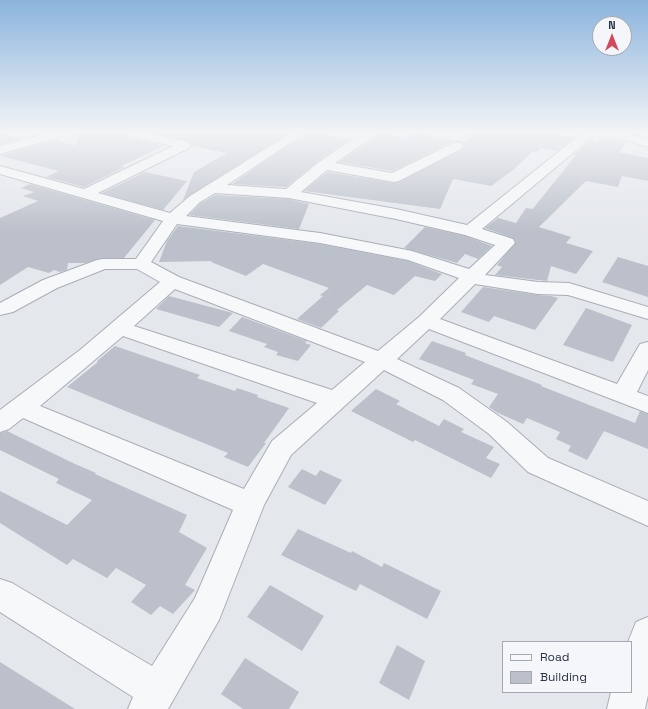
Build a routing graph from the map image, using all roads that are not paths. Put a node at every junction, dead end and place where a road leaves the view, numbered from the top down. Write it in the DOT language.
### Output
graph roads {
  1 [pos="143,166"];
  2 [pos="247,166"];
  3 [pos="323,166"];
  4 [pos="330,166"];
  5 [pos="414,166"];
  6 [pos="549,166"];
  7 [pos="0,170"];
  8 [pos="212,188"];
  9 [pos="85,194"];
  10 [pos="289,194"];
  11 [pos="173,218"];
  12 [pos="470,231"];
  13 [pos="141,264"];
  14 [pos="472,276"];
  15 [pos="172,281"];
  16 [pos="0,309"];
  17 [pos="648,313"];
  18 [pos="426,321"];
  19 [pos="120,328"];
  20 [pos="648,349"];
  21 [pos="381,360"];
  22 [pos="623,395"];
  23 [pos="335,400"];
  24 [pos="648,405"];
  25 [pos="22,408"];
  26 [pos="0,423"];
  27 [pos="250,504"];
  28 [pos="648,514"];
  29 [pos="0,594"];
  30 [pos="648,634"];
  31 [pos="632,688"];
  32 [pos="630,693"];
  33 [pos="152,700"];
  34 [pos="626,709"];
  1 -- 9 [label="street"];
  2 -- 8 [label="street"];
  3 -- 10 [label="street"];
  4 -- 5 [label="street"];
  6 -- 12 [label="street"];
  7 -- 9 [label="street"];
  8 -- 10 [label="street"];
  8 -- 11 [label="street"];
  9 -- 11 [label="street"];
  10 -- 12 [label="street"];
  11 -- 13 [label="street"];
  11 -- 14 [label="street"];
  12 -- 14 [label="street"];
  13 -- 15 [label="street"];
  13 -- 16 [label="street"];
  14 -- 17 [label="street"];
  14 -- 18 [label="street"];
  15 -- 19 [label="street"];
  15 -- 21 [label="street"];
  18 -- 21 [label="street"];
  18 -- 22 [label="street"];
  19 -- 23 [label="street"];
  19 -- 25 [label="street"];
  20 -- 22 [label="street"];
  21 -- 23 [label="street"];
  21 -- 28 [label="street"];
  22 -- 24 [label="street"];
  23 -- 27 [label="street"];
  25 -- 26 [label="street"];
  25 -- 27 [label="street"];
  27 -- 33 [label="street"];
  29 -- 33 [label="street"];
  30 -- 31 [label="street"];
  32 -- 34 [label="street"];
}
